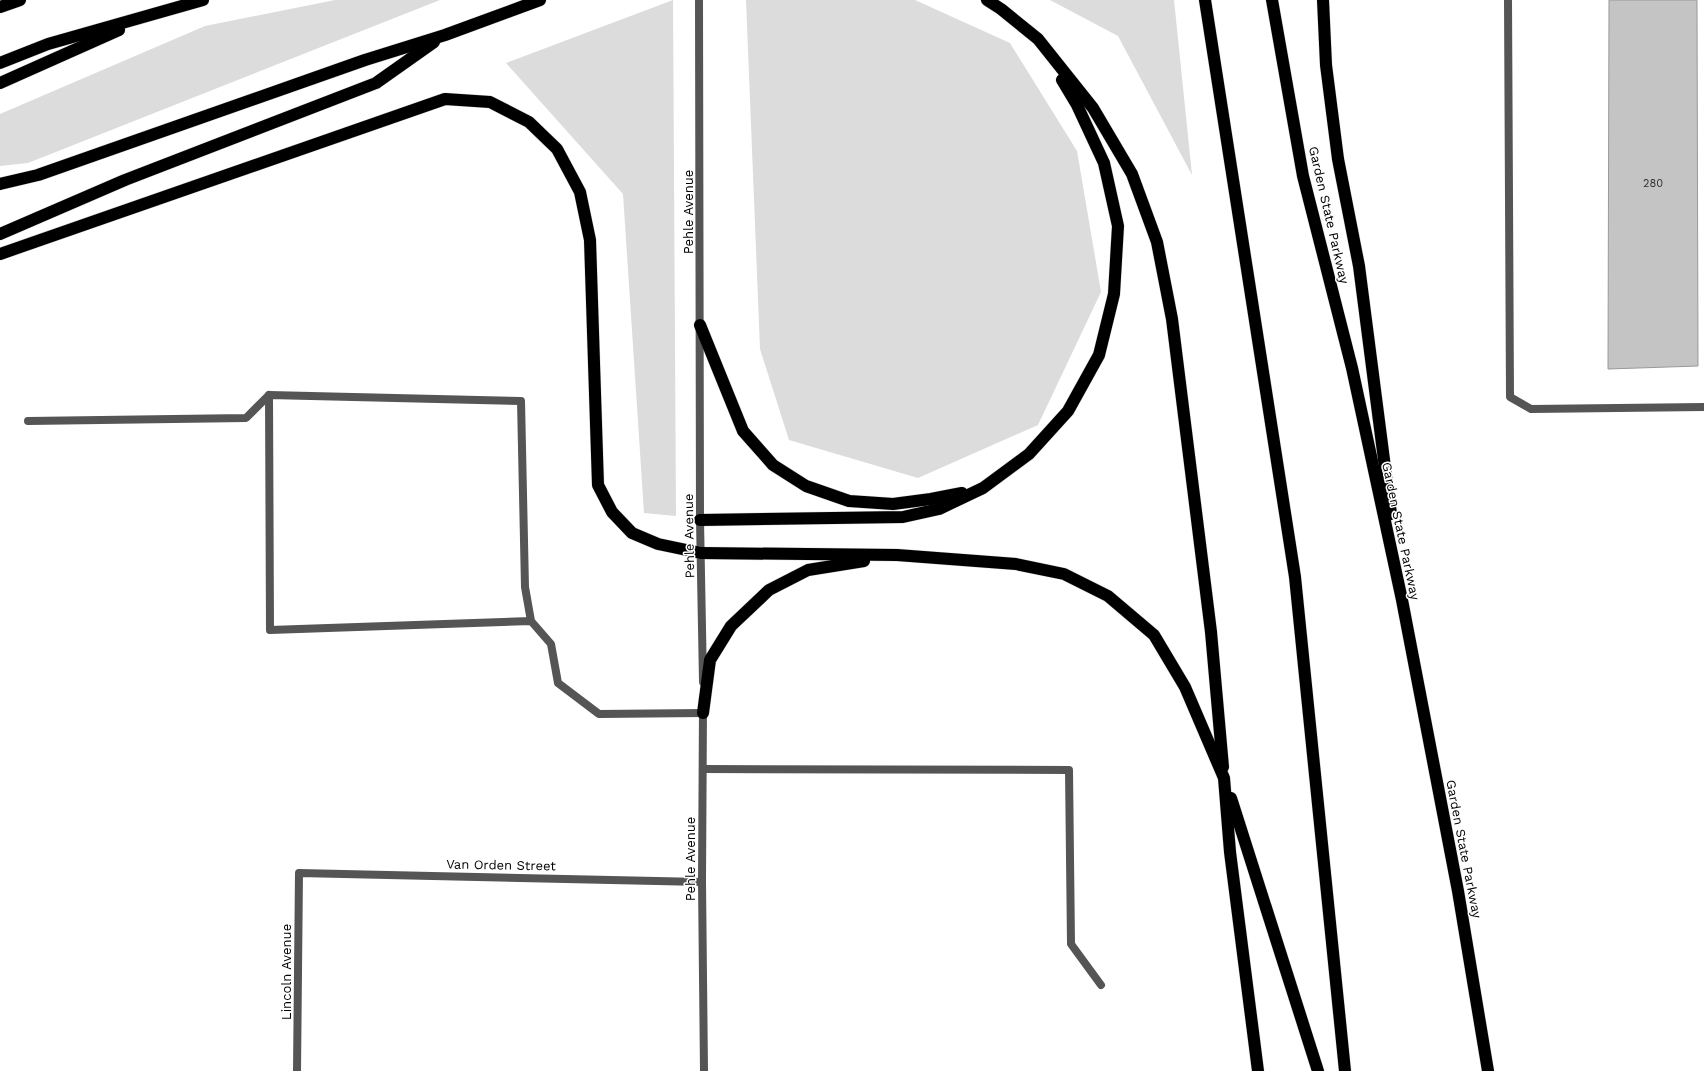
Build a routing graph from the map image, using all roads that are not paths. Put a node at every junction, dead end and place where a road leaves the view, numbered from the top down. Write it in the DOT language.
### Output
graph roads {
  1 [pos="20,0"];
  2 [pos="203,0"];
  3 [pos="540,0"];
  4 [pos="699,0"];
  5 [pos="987,0"];
  6 [pos="1205,0"];
  7 [pos="1272,0"];
  8 [pos="1322,0"];
  9 [pos="1508,0"];
  10 [pos="0,7"];
  11 [pos="160,12"];
  12 [pos="444,35"];
  13 [pos="1038,39"];
  14 [pos="0,63"];
  15 [pos="0,83"];
  16 [pos="0,184"];
  17 [pos="0,234"];
  18 [pos="0,254"];
  19 [pos="700,325"];
  20 [pos="269,395"];
  21 [pos="1704,407"];
  22 [pos="28,421"];
  23 [pos="982,488"];
  24 [pos="700,520"];
  25 [pos="701,554"];
  26 [pos="897,555"];
  27 [pos="1402,600"];
  28 [pos="532,621"];
  29 [pos="703,713"];
  30 [pos="703,770"];
  31 [pos="1224,778"];
  32 [pos="299,873"];
  33 [pos="702,882"];
  34 [pos="1102,985"];
  35 [pos="297,1071"];
  36 [pos="704,1071"];
  37 [pos="1258,1071"];
  38 [pos="1318,1071"];
  39 [pos="1345,1071"];
  40 [pos="1488,1071"];
  1 -- 10 [label="highway"];
  2 -- 11 [label="highway"];
  3 -- 12 [label="highway"];
  4 -- 19 [label="street, Pehle Avenue"];
  5 -- 13 [label="highway"];
  6 -- 39 [label="highway"];
  7 -- 27 [label="highway, Garden State Parkway"];
  8 -- 27 [label="highway"];
  9 -- 21 [label="street"];
  11 -- 14 [label="highway"];
  11 -- 15 [label="highway"];
  12 -- 16 [label="highway"];
  12 -- 17 [label="highway"];
  13 -- 23 [label="highway"];
  13 -- 31 [label="highway"];
  18 -- 25 [label="highway"];
  19 -- 23 [label="highway"];
  19 -- 24 [label="street, Pehle Avenue"];
  20 -- 22 [label="street"];
  20 -- 28 [label="street"];
  20 -- 28 [label="street"];
  23 -- 24 [label="highway"];
  24 -- 25 [label="street, Pehle Avenue"];
  25 -- 26 [label="highway"];
  25 -- 29 [label="street, Pehle Avenue"];
  26 -- 29 [label="highway"];
  26 -- 31 [label="highway"];
  27 -- 40 [label="highway, Garden State Parkway"];
  28 -- 29 [label="street"];
  29 -- 30 [label="street, Pehle Avenue"];
  30 -- 33 [label="street, Pehle Avenue"];
  30 -- 34 [label="street"];
  31 -- 37 [label="highway"];
  31 -- 38 [label="highway"];
  32 -- 33 [label="street, Van Orden Street"];
  32 -- 35 [label="street, Lincoln Avenue"];
  33 -- 36 [label="street, Pehle Avenue"];
}
